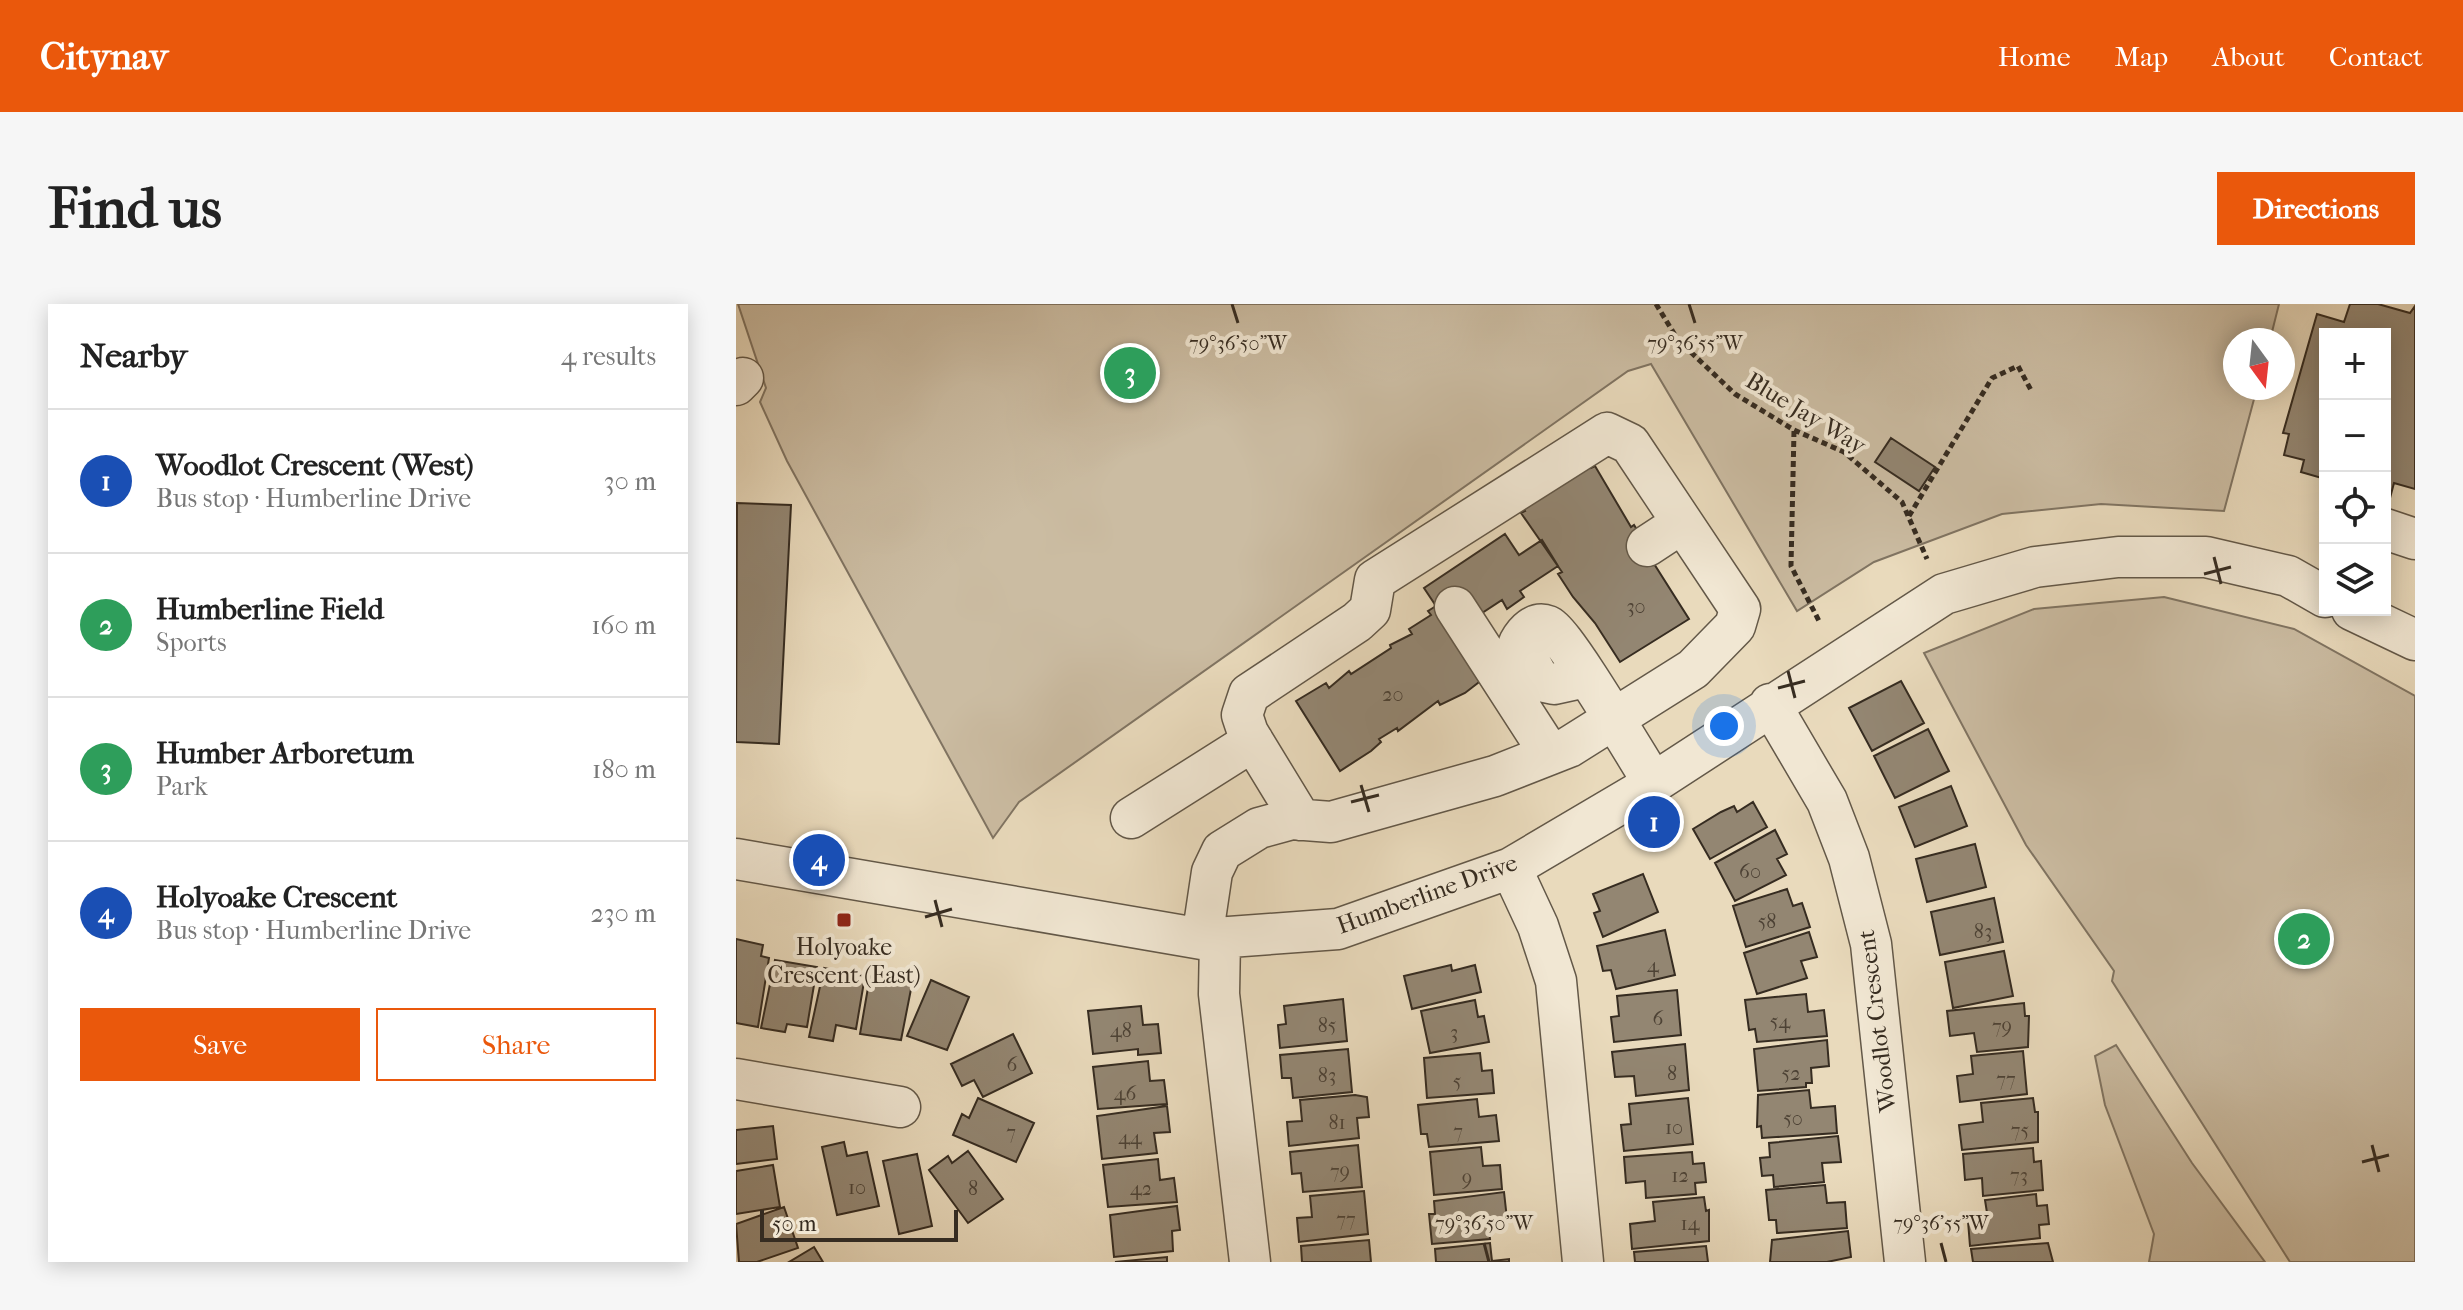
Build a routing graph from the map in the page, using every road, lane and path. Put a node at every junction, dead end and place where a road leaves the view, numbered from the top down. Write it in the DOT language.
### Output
graph roads {
  1 [pos="1656,304"];
  2 [pos="2032,392"];
  3 [pos="1794,430"];
  4 [pos="1908,517"];
  5 [pos="1682,523"];
  6 [pos="2391,531"];
  7 [pos="2415,539"];
  8 [pos="1647,546"];
  9 [pos="1927,559"];
  10 [pos="2319,592"];
  11 [pos="1455,607"];
  12 [pos="2367,616"];
  13 [pos="1820,623"];
  14 [pos="2415,640"];
  15 [pos="1586,677"];
  16 [pos="1770,704"];
  17 [pos="1614,721"];
  18 [pos="1253,741"];
  19 [pos="1550,754"];
  20 [pos="1653,782"];
  21 [pos="1131,818"];
  22 [pos="1301,820"];
  23 [pos="736,859"];
  24 [pos="1511,868"];
  25 [pos="1211,939"];
  26 [pos="736,1079"];
  27 [pos="900,1107"];
  28 [pos="1250,1262"];
  29 [pos="1583,1262"];
  30 [pos="1905,1262"];
  1 -- 3 [label="path, Blue Jay Way"];
  2 -- 4 [label="path"];
  3 -- 4 [label="path, Blue Jay Way"];
  3 -- 13 [label="path"];
  4 -- 9 [label="path, Blue Jay Way"];
  5 -- 8 [label="street"];
  5 -- 17 [label="street"];
  5 -- 18 [label="street"];
  6 -- 7 [label="street"];
  10 -- 16 [label="street, Humberline Drive"];
  11 -- 19 [label="street"];
  12 -- 14 [label="street, Humberline Drive"];
  15 -- 17 [label="street"];
  16 -- 20 [label="street, Humberline Drive"];
  16 -- 30 [label="street, Woodlot Crescent"];
  17 -- 19 [label="street"];
  17 -- 20 [label="street"];
  18 -- 21 [label="street"];
  18 -- 22 [label="street"];
  19 -- 22 [label="street"];
  20 -- 24 [label="street, Humberline Drive"];
  22 -- 25 [label="street"];
  23 -- 25 [label="street, Humberline Drive"];
  24 -- 25 [label="street, Humberline Drive"];
  24 -- 29 [label="street"];
  25 -- 28 [label="street"];
  26 -- 27 [label="street"];
}
